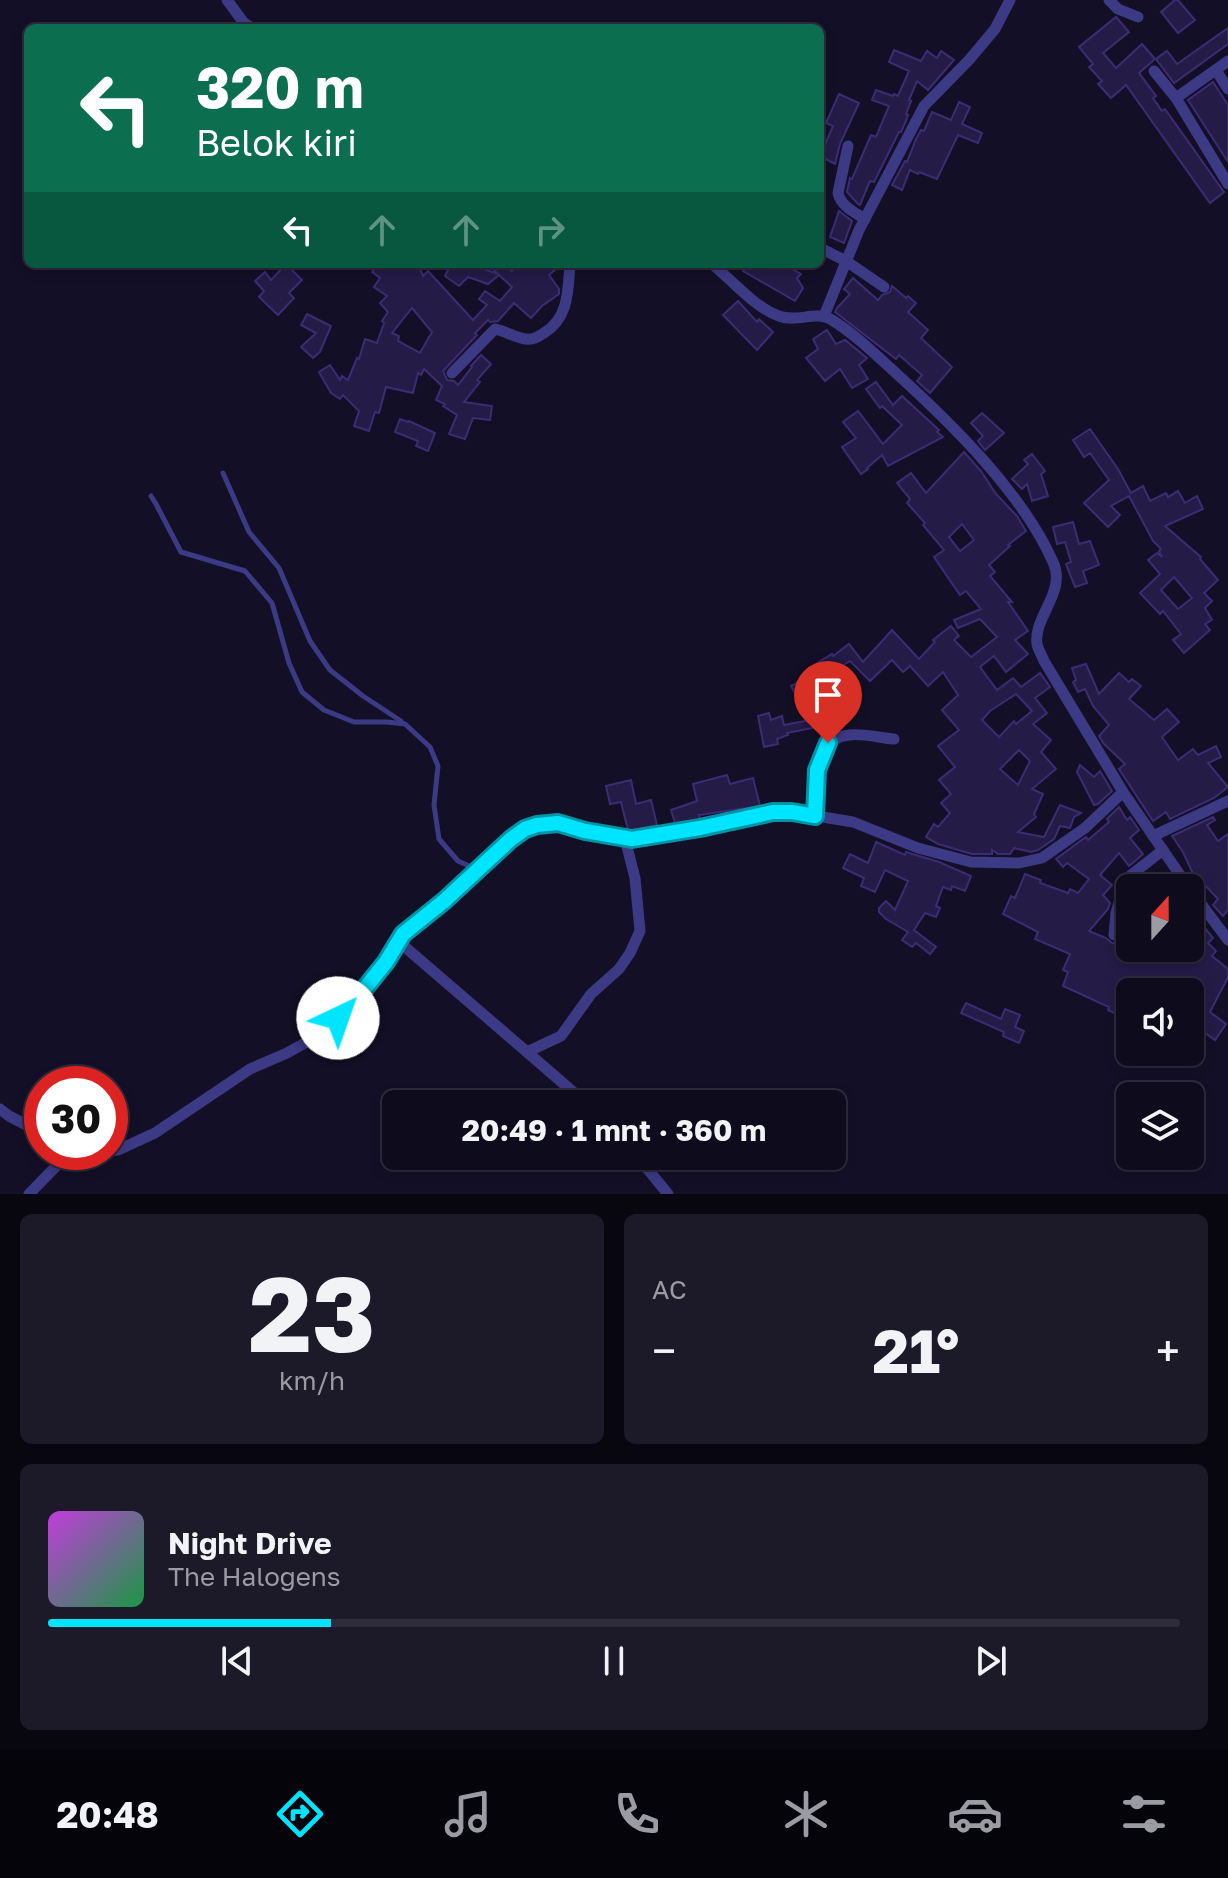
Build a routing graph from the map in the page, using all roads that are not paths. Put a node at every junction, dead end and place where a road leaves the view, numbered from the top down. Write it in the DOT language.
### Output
graph roads {
  1 [pos="227,0"];
  2 [pos="1010,0"];
  3 [pos="1109,0"];
  4 [pos="1138,17"];
  5 [pos="246,24"];
  6 [pos="1228,61"];
  7 [pos="1216,70"];
  8 [pos="1154,71"];
  9 [pos="1228,89"];
  10 [pos="1176,98"];
  11 [pos="848,146"];
  12 [pos="1228,184"];
  13 [pos="865,219"];
  14 [pos="824,250"];
  15 [pos="846,261"];
  16 [pos="570,268"];
  17 [pos="717,268"];
  18 [pos="884,287"];
  19 [pos="824,316"];
  20 [pos="452,373"];
  21 [pos="223,473"];
  22 [pos="151,496"];
  23 [pos="405,724"];
  24 [pos="894,739"];
  25 [pos="1123,792"];
  26 [pos="1228,801"];
  27 [pos="815,816"];
  28 [pos="1153,836"];
  29 [pos="625,839"];
  30 [pos="1163,850"];
  31 [pos="478,870"];
  32 [pos="1180,874"];
  33 [pos="1204,907"];
  34 [pos="1114,935"];
  35 [pos="1228,940"];
  36 [pos="398,941"];
  37 [pos="527,1052"];
  38 [pos="571,1090"];
  39 [pos="0,1109"];
  40 [pos="24,1124"];
  41 [pos="128,1145"];
  42 [pos="52,1170"];
  43 [pos="648,1170"];
  44 [pos="29,1194"];
  45 [pos="668,1194"];
  1 -- 5 [label="street"];
  2 -- 13 [label="street"];
  3 -- 4 [label="street"];
  6 -- 7 [label="street"];
  7 -- 9 [label="street"];
  7 -- 10 [label="street"];
  8 -- 10 [label="street"];
  10 -- 12 [label="street"];
  11 -- 13 [label="street"];
  13 -- 15 [label="street"];
  14 -- 15 [label="street"];
  15 -- 18 [label="street"];
  15 -- 19 [label="street"];
  16 -- 20 [label="street"];
  17 -- 19 [label="street"];
  19 -- 25 [label="street"];
  21 -- 23 [label="lane"];
  22 -- 23 [label="lane"];
  23 -- 31 [label="lane"];
  24 -- 27 [label="street"];
  25 -- 27 [label="street"];
  25 -- 28 [label="street"];
  26 -- 28 [label="street"];
  27 -- 29 [label="street"];
  28 -- 30 [label="street"];
  29 -- 31 [label="street"];
  29 -- 37 [label="street"];
  30 -- 32 [label="street"];
  30 -- 34 [label="street"];
  31 -- 36 [label="street"];
  33 -- 35 [label="street"];
  36 -- 37 [label="street"];
  36 -- 41 [label="street"];
  37 -- 38 [label="street"];
  39 -- 40 [label="street"];
  42 -- 44 [label="street"];
  43 -- 45 [label="street"];
}
